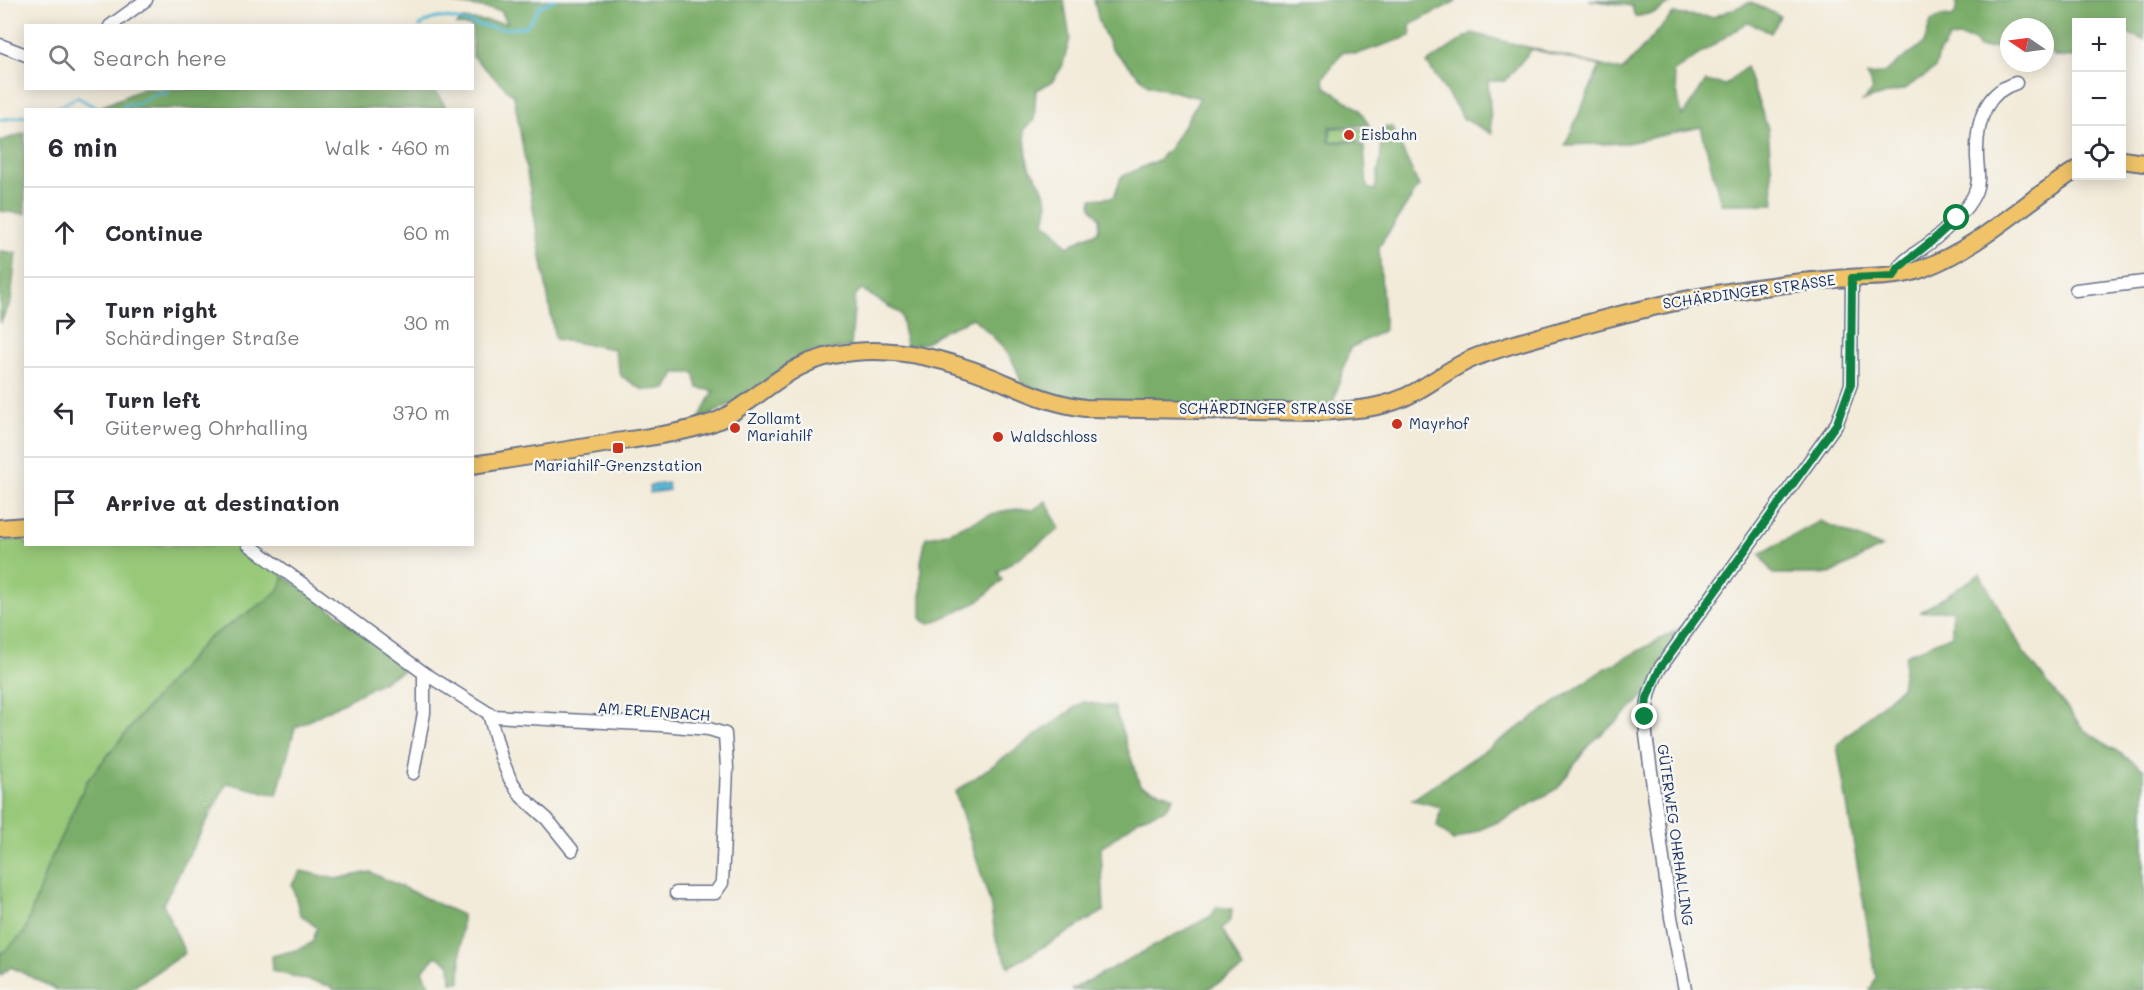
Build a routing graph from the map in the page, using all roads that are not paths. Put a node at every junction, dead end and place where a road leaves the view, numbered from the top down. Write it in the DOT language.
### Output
graph roads {
  1 [pos="146,0"];
  2 [pos="113,24"];
  3 [pos="0,45"];
  4 [pos="24,54"];
  5 [pos="2016,83"];
  6 [pos="2126,161"];
  7 [pos="2144,163"];
  8 [pos="2072,173"];
  9 [pos="1894,276"];
  10 [pos="1852,278"];
  11 [pos="2144,282"];
  12 [pos="2076,290"];
  13 [pos="474,465"];
  14 [pos="24,526"];
  15 [pos="0,528"];
  16 [pos="251,546"];
  17 [pos="423,673"];
  18 [pos="489,714"];
  19 [pos="413,773"];
  20 [pos="572,850"];
  21 [pos="676,893"];
  22 [pos="1685,990"];
  1 -- 2 [label="street"];
  3 -- 4 [label="street"];
  5 -- 9 [label="street"];
  6 -- 7 [label="main road"];
  8 -- 9 [label="main road, SCHÄRDINGER STRASSE"];
  9 -- 10 [label="main road, SCHÄRDINGER STRASSE"];
  10 -- 13 [label="main road, SCHÄRDINGER STRASSE"];
  10 -- 22 [label="street, GÜTERWEG OHRHALLING"];
  11 -- 12 [label="street"];
  14 -- 15 [label="main road"];
  16 -- 17 [label="street"];
  17 -- 18 [label="street, AM ERLENBACH"];
  17 -- 19 [label="street"];
  18 -- 20 [label="street"];
  18 -- 21 [label="street, AM ERLENBACH"];
}
